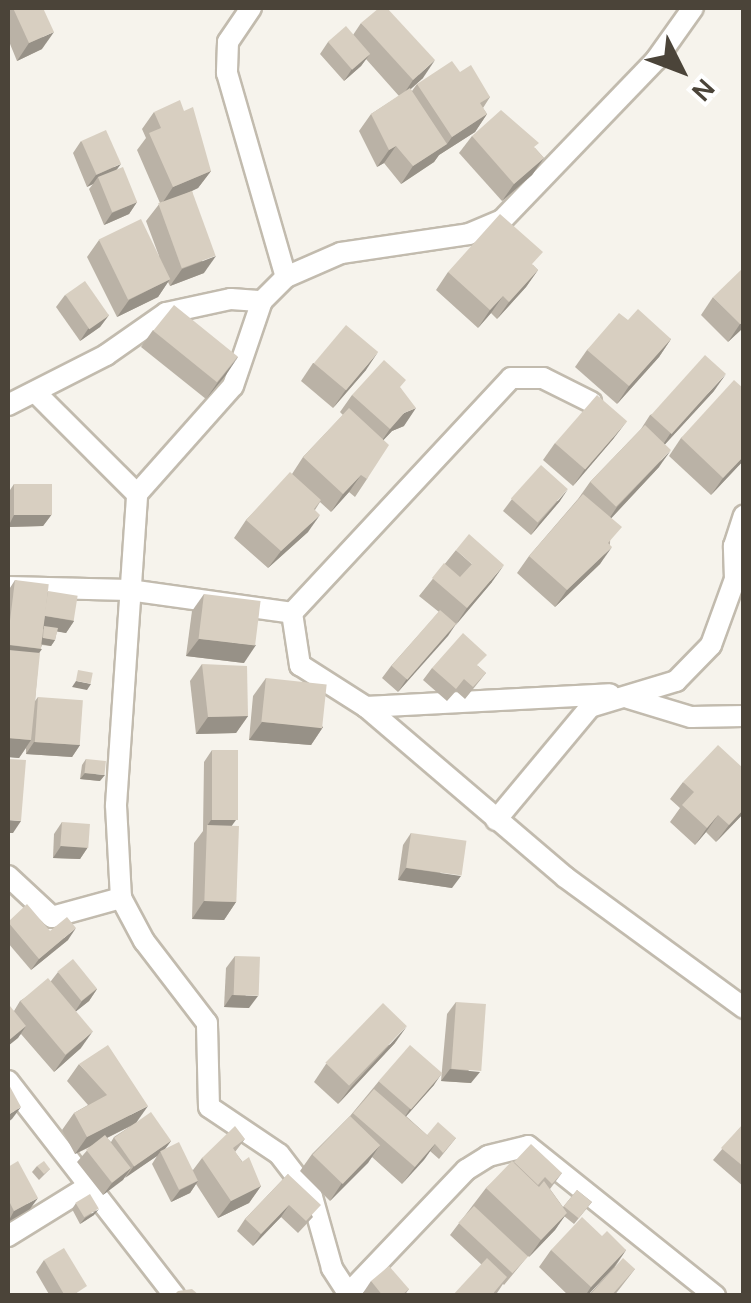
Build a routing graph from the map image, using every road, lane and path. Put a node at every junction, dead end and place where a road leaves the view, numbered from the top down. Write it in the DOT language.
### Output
graph roads {
  1 [pos="251,8"];
  2 [pos="693,8"];
  3 [pos="286,277"];
  4 [pos="262,301"];
  5 [pos="36,393"];
  6 [pos="591,402"];
  7 [pos="8,404"];
  8 [pos="138,494"];
  9 [pos="744,516"];
  10 [pos="8,587"];
  11 [pos="129,590"];
  12 [pos="292,613"];
  13 [pos="657,691"];
  14 [pos="628,698"];
  15 [pos="366,708"];
  16 [pos="744,716"];
  17 [pos="496,820"];
  18 [pos="8,876"];
  19 [pos="121,898"];
  20 [pos="744,1008"];
  21 [pos="8,1081"];
  22 [pos="89,1186"];
  23 [pos="8,1236"];
  24 [pos="703,1292"];
  25 [pos="347,1294"];
  26 [pos="175,1296"];
  1 -- 3 [label="street"];
  2 -- 3 [label="street"];
  3 -- 4 [label="street"];
  4 -- 5 [label="street"];
  4 -- 8 [label="street"];
  5 -- 7 [label="street"];
  5 -- 8 [label="street"];
  6 -- 12 [label="street"];
  8 -- 11 [label="street"];
  9 -- 13 [label="street"];
  10 -- 11 [label="street"];
  11 -- 12 [label="street"];
  11 -- 19 [label="street"];
  12 -- 15 [label="street"];
  13 -- 14 [label="street"];
  13 -- 15 [label="street"];
  14 -- 16 [label="street"];
  14 -- 17 [label="street"];
  15 -- 17 [label="street"];
  17 -- 20 [label="street"];
  18 -- 19 [label="street"];
  19 -- 25 [label="street"];
  21 -- 22 [label="street"];
  22 -- 23 [label="street"];
  22 -- 26 [label="street"];
  24 -- 25 [label="street"];
}
